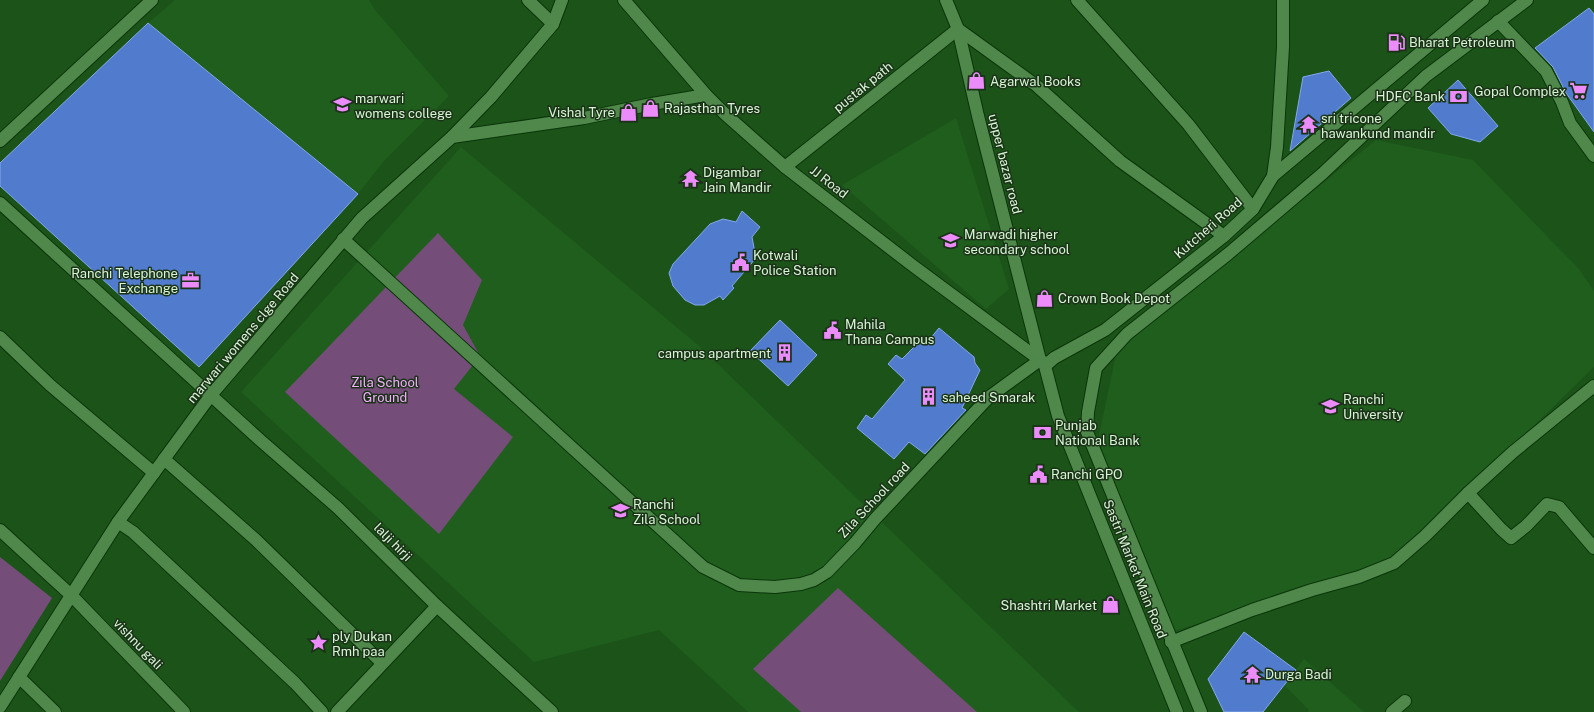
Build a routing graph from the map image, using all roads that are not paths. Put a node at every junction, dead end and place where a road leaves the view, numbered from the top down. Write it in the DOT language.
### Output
graph roads {
  1 [pos="152,0"];
  2 [pos="528,0"];
  3 [pos="562,0"];
  4 [pos="624,0"];
  5 [pos="1077,0"];
  6 [pos="1283,0"];
  7 [pos="1483,0"];
  8 [pos="1527,0"];
  9 [pos="944,2"];
  10 [pos="1498,20"];
  11 [pos="553,24"];
  12 [pos="958,29"];
  13 [pos="706,95"];
  14 [pos="452,137"];
  15 [pos="0,141"];
  16 [pos="1594,156"];
  17 [pos="785,167"];
  18 [pos="1273,176"];
  19 [pos="0,203"];
  20 [pos="1253,209"];
  21 [pos="1224,236"];
  22 [pos="343,239"];
  23 [pos="0,337"];
  24 [pos="1044,362"];
  25 [pos="1594,386"];
  26 [pos="211,395"];
  27 [pos="164,459"];
  28 [pos="154,473"];
  29 [pos="1468,493"];
  30 [pos="118,522"];
  31 [pos="0,530"];
  32 [pos="1594,548"];
  33 [pos="72,596"];
  34 [pos="437,606"];
  35 [pos="1171,642"];
  36 [pos="382,663"];
  37 [pos="19,677"];
  38 [pos="1405,701"];
  39 [pos="0,707"];
  40 [pos="55,712"];
  41 [pos="184,712"];
  42 [pos="322,712"];
  43 [pos="338,712"];
  44 [pos="552,712"];
  45 [pos="1178,712"];
  46 [pos="1201,712"];
  47 [pos="1392,712"];
  1 -- 15 [label="street"];
  2 -- 11 [label="street"];
  3 -- 11 [label="street"];
  4 -- 13 [label="street, JJ Road"];
  5 -- 20 [label="street"];
  6 -- 18 [label="street"];
  7 -- 18 [label="street, Kutcheri Road"];
  8 -- 10 [label="street"];
  9 -- 12 [label="street, upper bazar road"];
  10 -- 16 [label="street"];
  10 -- 35 [label="street"];
  11 -- 14 [label="street, marwari womens clge Road"];
  12 -- 17 [label="street, pustak path"];
  12 -- 21 [label="street"];
  12 -- 24 [label="street, upper bazar road"];
  13 -- 14 [label="street"];
  13 -- 17 [label="street, JJ Road"];
  14 -- 22 [label="street, marwari womens clge Road"];
  17 -- 24 [label="street, JJ Road"];
  18 -- 20 [label="street, Kutcheri Road"];
  19 -- 26 [label="street, lalji hirji"];
  20 -- 21 [label="street, Kutcheri Road"];
  21 -- 24 [label="street, Kutcheri Road"];
  22 -- 24 [label="street, Zila School road"];
  22 -- 26 [label="street, marwari womens clge Road"];
  23 -- 28 [label="street"];
  24 -- 45 [label="street, Sastri Market Main Road"];
  25 -- 29 [label="street"];
  26 -- 27 [label="street, marwari womens clge Road"];
  26 -- 34 [label="street, lalji hirji"];
  27 -- 28 [label="street, marwari womens clge Road"];
  27 -- 36 [label="street"];
  28 -- 30 [label="street, marwari womens clge Road"];
  29 -- 32 [label="street"];
  29 -- 35 [label="street"];
  30 -- 33 [label="street, marwari womens clge Road"];
  30 -- 42 [label="street"];
  31 -- 33 [label="street, vishnu gali"];
  33 -- 37 [label="street, marwari womens clge Road"];
  33 -- 41 [label="street, vishnu gali"];
  34 -- 36 [label="street"];
  34 -- 44 [label="street, lalji hirji"];
  35 -- 46 [label="street"];
  36 -- 43 [label="street"];
  37 -- 39 [label="street, marwari womens clge Road"];
  37 -- 40 [label="street"];
  38 -- 47 [label="street"];
}
